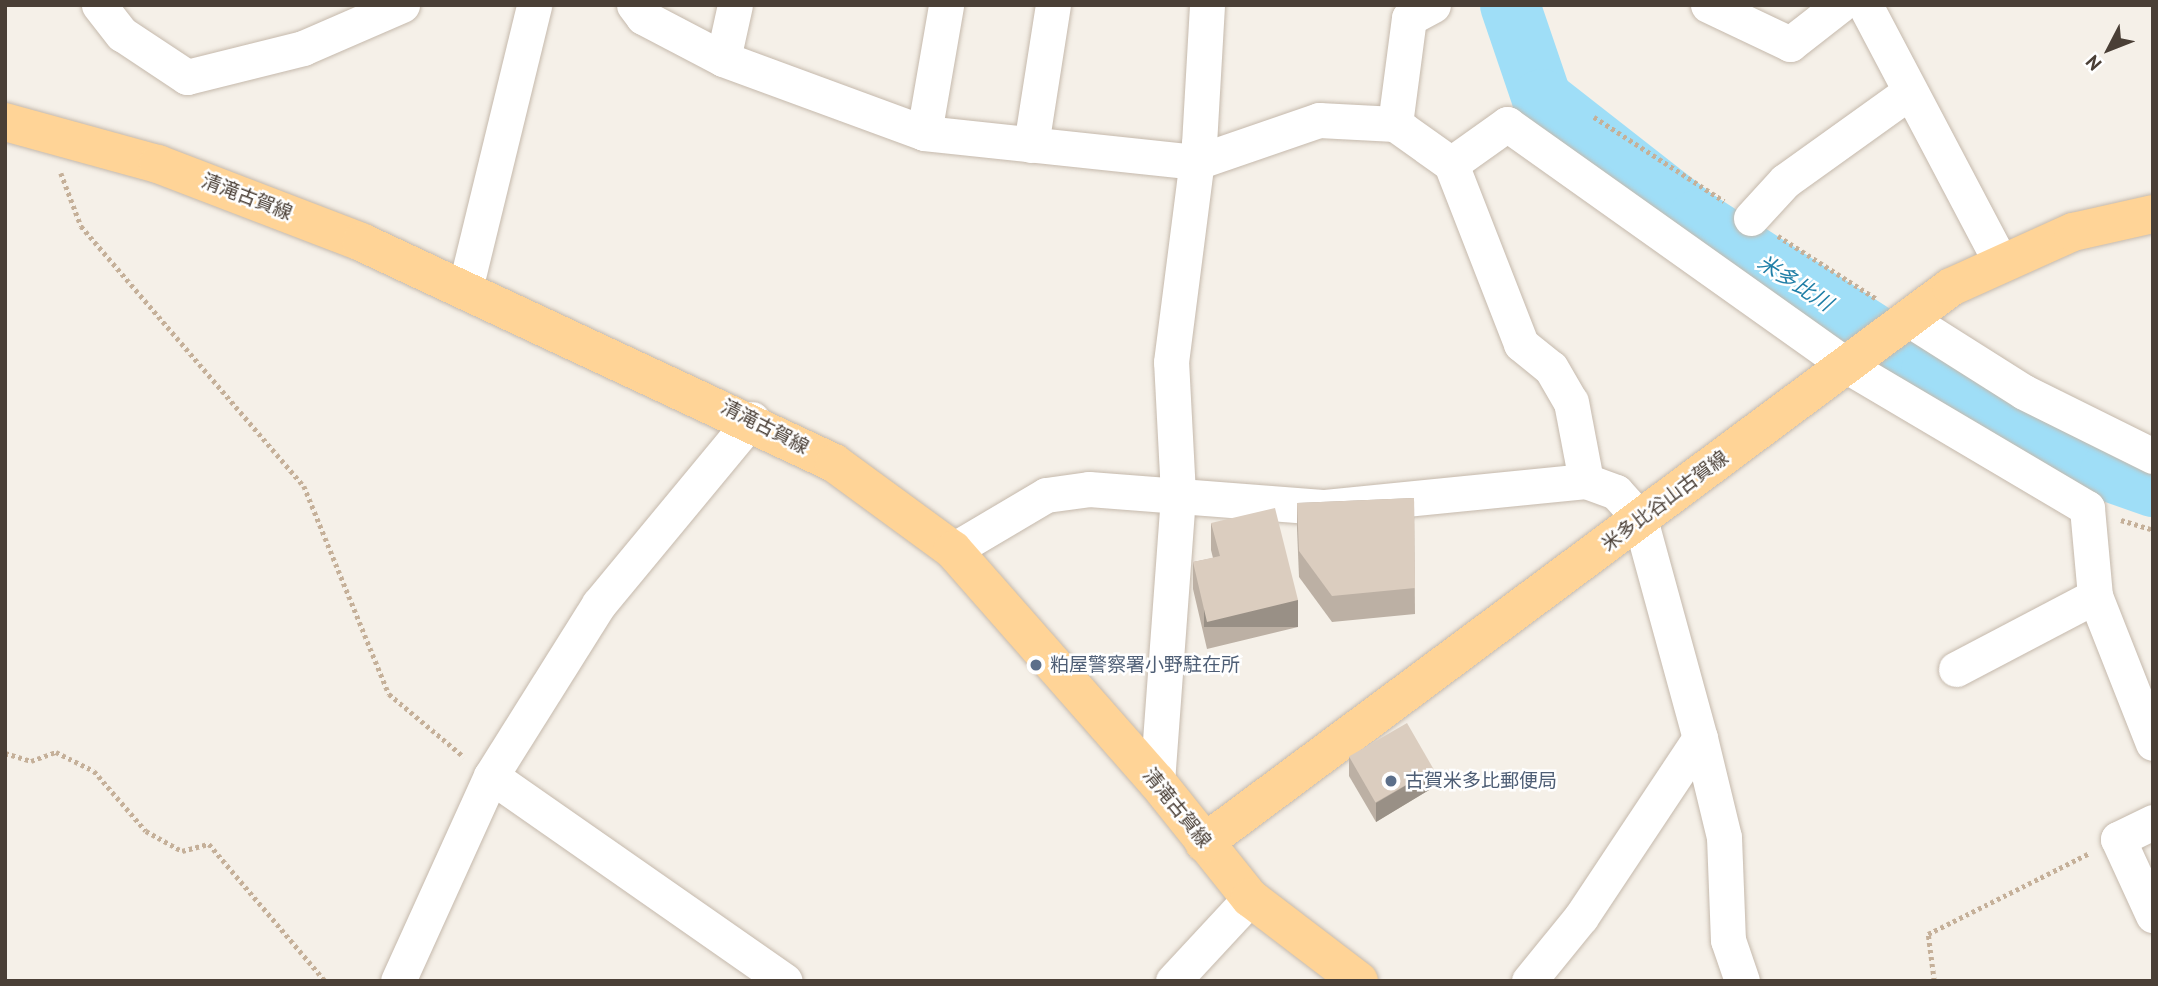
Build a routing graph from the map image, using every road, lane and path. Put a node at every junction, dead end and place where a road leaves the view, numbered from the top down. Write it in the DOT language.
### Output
graph roads {
  1 [pos="99,5"];
  2 [pos="402,5"];
  3 [pos="534,5"];
  4 [pos="634,5"];
  5 [pos="735,5"];
  6 [pos="946,5"];
  7 [pos="1053,5"];
  8 [pos="1207,5"];
  9 [pos="1433,5"];
  10 [pos="1707,5"];
  11 [pos="1840,5"];
  12 [pos="1865,5"];
  13 [pos="723,59"];
  14 [pos="1908,93"];
  15 [pos="5,121"];
  16 [pos="1395,124"];
  17 [pos="924,133"];
  18 [pos="63,136"];
  19 [pos="1031,145"];
  20 [pos="1197,162"];
  21 [pos="1451,164"];
  22 [pos="2153,214"];
  23 [pos="1751,218"];
  24 [pos="2000,261"];
  25 [pos="465,289"];
  26 [pos="1907,318"];
  27 [pos="1852,362"];
  28 [pos="752,419"];
  29 [pos="2153,456"];
  30 [pos="1586,481"];
  31 [pos="1178,494"];
  32 [pos="1640,519"];
  33 [pos="953,550"];
  34 [pos="2095,596"];
  35 [pos="1956,669"];
  36 [pos="1700,738"];
  37 [pos="2153,743"];
  38 [pos="5,753"];
  39 [pos="491,776"];
  40 [pos="1157,782"];
  41 [pos="2153,822"];
  42 [pos="2118,839"];
  43 [pos="1204,842"];
  44 [pos="1250,898"];
  45 [pos="2153,915"];
  46 [pos="325,981"];
  47 [pos="398,981"];
  48 [pos="785,981"];
  49 [pos="1173,981"];
  50 [pos="1359,981"];
  51 [pos="1530,981"];
  52 [pos="1742,981"];
  53 [pos="1934,981"];
  1 -- 2 [label="street"];
  3 -- 25 [label="street"];
  4 -- 13 [label="street"];
  5 -- 13 [label="street"];
  6 -- 17 [label="street"];
  7 -- 19 [label="street"];
  8 -- 20 [label="street"];
  9 -- 16 [label="street"];
  10 -- 11 [label="street"];
  12 -- 14 [label="street"];
  13 -- 17 [label="street"];
  14 -- 23 [label="street"];
  14 -- 24 [label="street"];
  15 -- 18 [label="main road, 清滝古賀線"];
  16 -- 20 [label="street"];
  16 -- 21 [label="street"];
  17 -- 19 [label="street"];
  18 -- 25 [label="main road, 清滝古賀線"];
  18 -- 39 [label="path"];
  19 -- 20 [label="street"];
  20 -- 31 [label="street"];
  21 -- 27 [label="street"];
  21 -- 30 [label="street"];
  22 -- 24 [label="main road, 米多比谷山古賀線"];
  24 -- 26 [label="main road, 米多比谷山古賀線"];
  25 -- 28 [label="main road, 清滝古賀線"];
  26 -- 27 [label="main road, 米多比谷山古賀線"];
  26 -- 29 [label="street"];
  27 -- 32 [label="main road, 米多比谷山古賀線"];
  27 -- 34 [label="street"];
  28 -- 33 [label="main road, 清滝古賀線"];
  28 -- 39 [label="street"];
  30 -- 31 [label="street"];
  30 -- 32 [label="street"];
  31 -- 33 [label="street"];
  31 -- 40 [label="street"];
  32 -- 36 [label="street"];
  32 -- 43 [label="main road, 米多比谷山古賀線"];
  33 -- 40 [label="main road, 清滝古賀線"];
  34 -- 35 [label="street"];
  34 -- 37 [label="street"];
  36 -- 51 [label="street"];
  36 -- 52 [label="street"];
  38 -- 46 [label="path"];
  39 -- 47 [label="street"];
  39 -- 48 [label="street"];
  40 -- 43 [label="main road, 清滝古賀線"];
  41 -- 42 [label="street"];
  42 -- 45 [label="street"];
  42 -- 53 [label="path"];
  43 -- 44 [label="main road, 清滝古賀線"];
  44 -- 49 [label="street"];
  44 -- 50 [label="main road, 清滝古賀線"];
}
